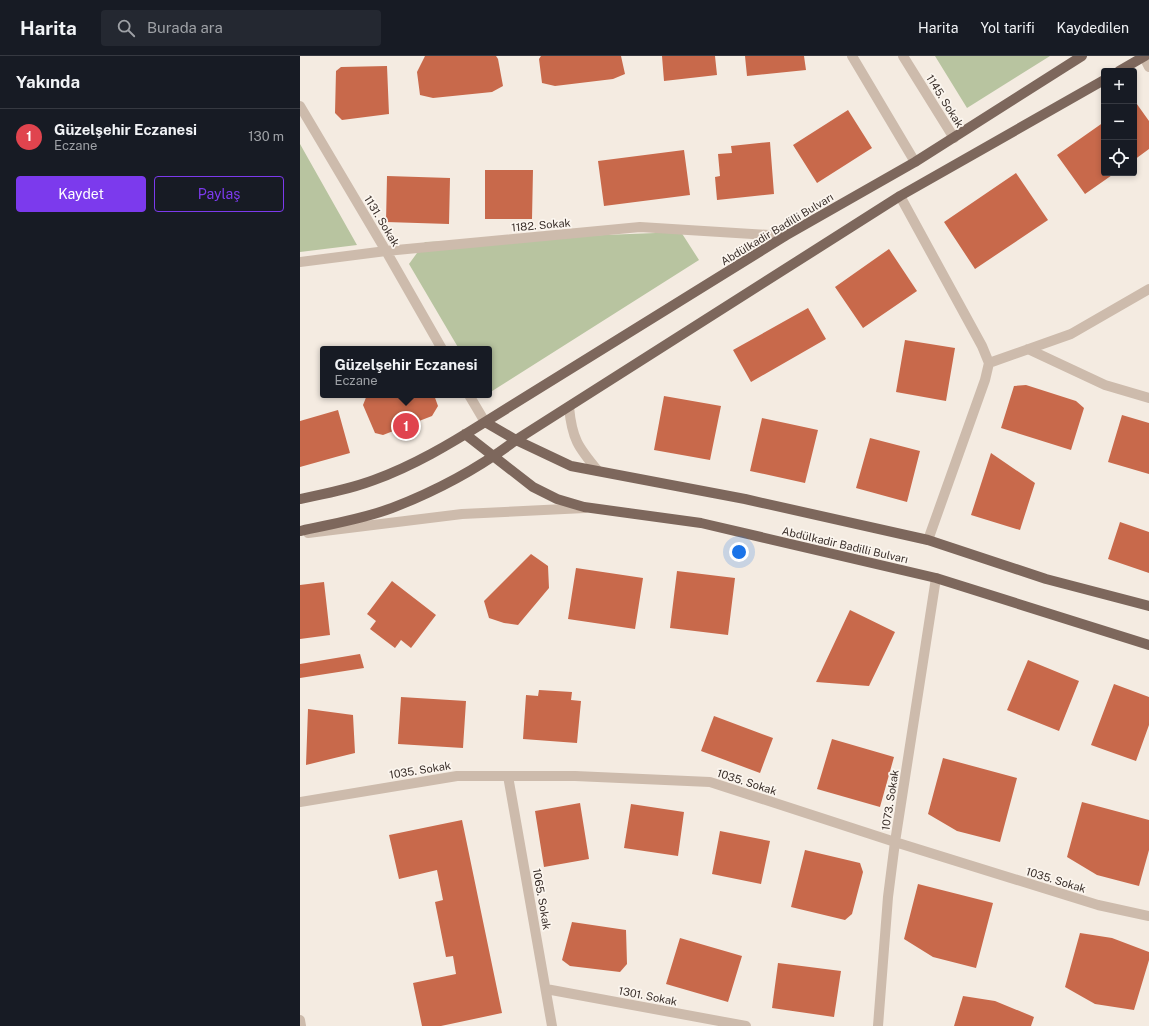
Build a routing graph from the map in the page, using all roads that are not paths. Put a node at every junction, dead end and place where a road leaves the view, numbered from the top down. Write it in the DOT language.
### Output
graph roads {
  1 [pos="852,56"];
  2 [pos="903,56"];
  3 [pos="1082,56"];
  4 [pos="1145,56"];
  5 [pos="1149,67"];
  6 [pos="1124,68"];
  7 [pos="1101,82"];
  8 [pos="300,106"];
  9 [pos="954,138"];
  10 [pos="915,162"];
  11 [pos="900,196"];
  12 [pos="785,236"];
  13 [pos="386,251"];
  14 [pos="300,262"];
  15 [pos="1149,289"];
  16 [pos="440,346"];
  17 [pos="1028,349"];
  18 [pos="989,363"];
  19 [pos="471,398"];
  20 [pos="1149,398"];
  21 [pos="569,407"];
  22 [pos="484,422"];
  23 [pos="465,434"];
  24 [pos="516,440"];
  25 [pos="494,458"];
  26 [pos="598,471"];
  27 [pos="300,499"];
  28 [pos="588,508"];
  29 [pos="300,533"];
  30 [pos="928,540"];
  31 [pos="936,578"];
  32 [pos="1149,606"];
  33 [pos="1149,645"];
  34 [pos="508,776"];
  35 [pos="300,802"];
  36 [pos="895,842"];
  37 [pos="1149,916"];
  38 [pos="546,989"];
  39 [pos="300,1020"];
  40 [pos="301,1026"];
  41 [pos="552,1026"];
  42 [pos="746,1026"];
  43 [pos="878,1026"];
  1 -- 10 [label="street"];
  2 -- 9 [label="street, 1145. Sokak"];
  3 -- 9 [label="main road, Abdülkadir Badilli Bulvarı"];
  4 -- 5 [label="street"];
  4 -- 6 [label="main road"];
  7 -- 11 [label="main road"];
  8 -- 13 [label="street, 1131. Sokak"];
  9 -- 10 [label="main road, Abdülkadir Badilli Bulvarı"];
  10 -- 12 [label="main road, Abdülkadir Badilli Bulvarı"];
  11 -- 18 [label="street"];
  11 -- 21 [label="main road"];
  12 -- 13 [label="street, 1182. Sokak"];
  12 -- 22 [label="main road, Abdülkadir Badilli Bulvarı"];
  13 -- 14 [label="street, 1182. Sokak"];
  13 -- 16 [label="street, 1131. Sokak"];
  15 -- 17 [label="street"];
  17 -- 18 [label="street"];
  17 -- 20 [label="street"];
  18 -- 30 [label="street"];
  19 -- 22 [label="street"];
  21 -- 24 [label="main road"];
  21 -- 26 [label="street"];
  22 -- 23 [label="main road, Abdülkadir Badilli Bulvarı"];
  22 -- 24 [label="main road, Abdülkadir Badilli Bulvarı"];
  23 -- 25 [label="main road, Abdülkadir Badilli Bulvarı"];
  23 -- 27 [label="main road, Abdülkadir Badilli Bulvarı"];
  24 -- 25 [label="main road"];
  24 -- 26 [label="main road, Abdülkadir Badilli Bulvarı"];
  25 -- 28 [label="main road, Abdülkadir Badilli Bulvarı"];
  25 -- 29 [label="main road"];
  26 -- 30 [label="main road, Abdülkadir Badilli Bulvarı"];
  28 -- 29 [label="street"];
  28 -- 31 [label="main road, Abdülkadir Badilli Bulvarı"];
  30 -- 32 [label="main road, Abdülkadir Badilli Bulvarı"];
  31 -- 33 [label="main road, Abdülkadir Badilli Bulvarı"];
  31 -- 36 [label="street, 1073. Sokak"];
  34 -- 35 [label="street, 1035. Sokak"];
  34 -- 36 [label="street, 1035. Sokak"];
  34 -- 38 [label="street, 1065. Sokak"];
  36 -- 37 [label="street, 1035. Sokak"];
  36 -- 43 [label="street, 1073. Sokak"];
  38 -- 41 [label="street, 1065. Sokak"];
  38 -- 42 [label="street, 1301. Sokak"];
  39 -- 40 [label="street"];
}
